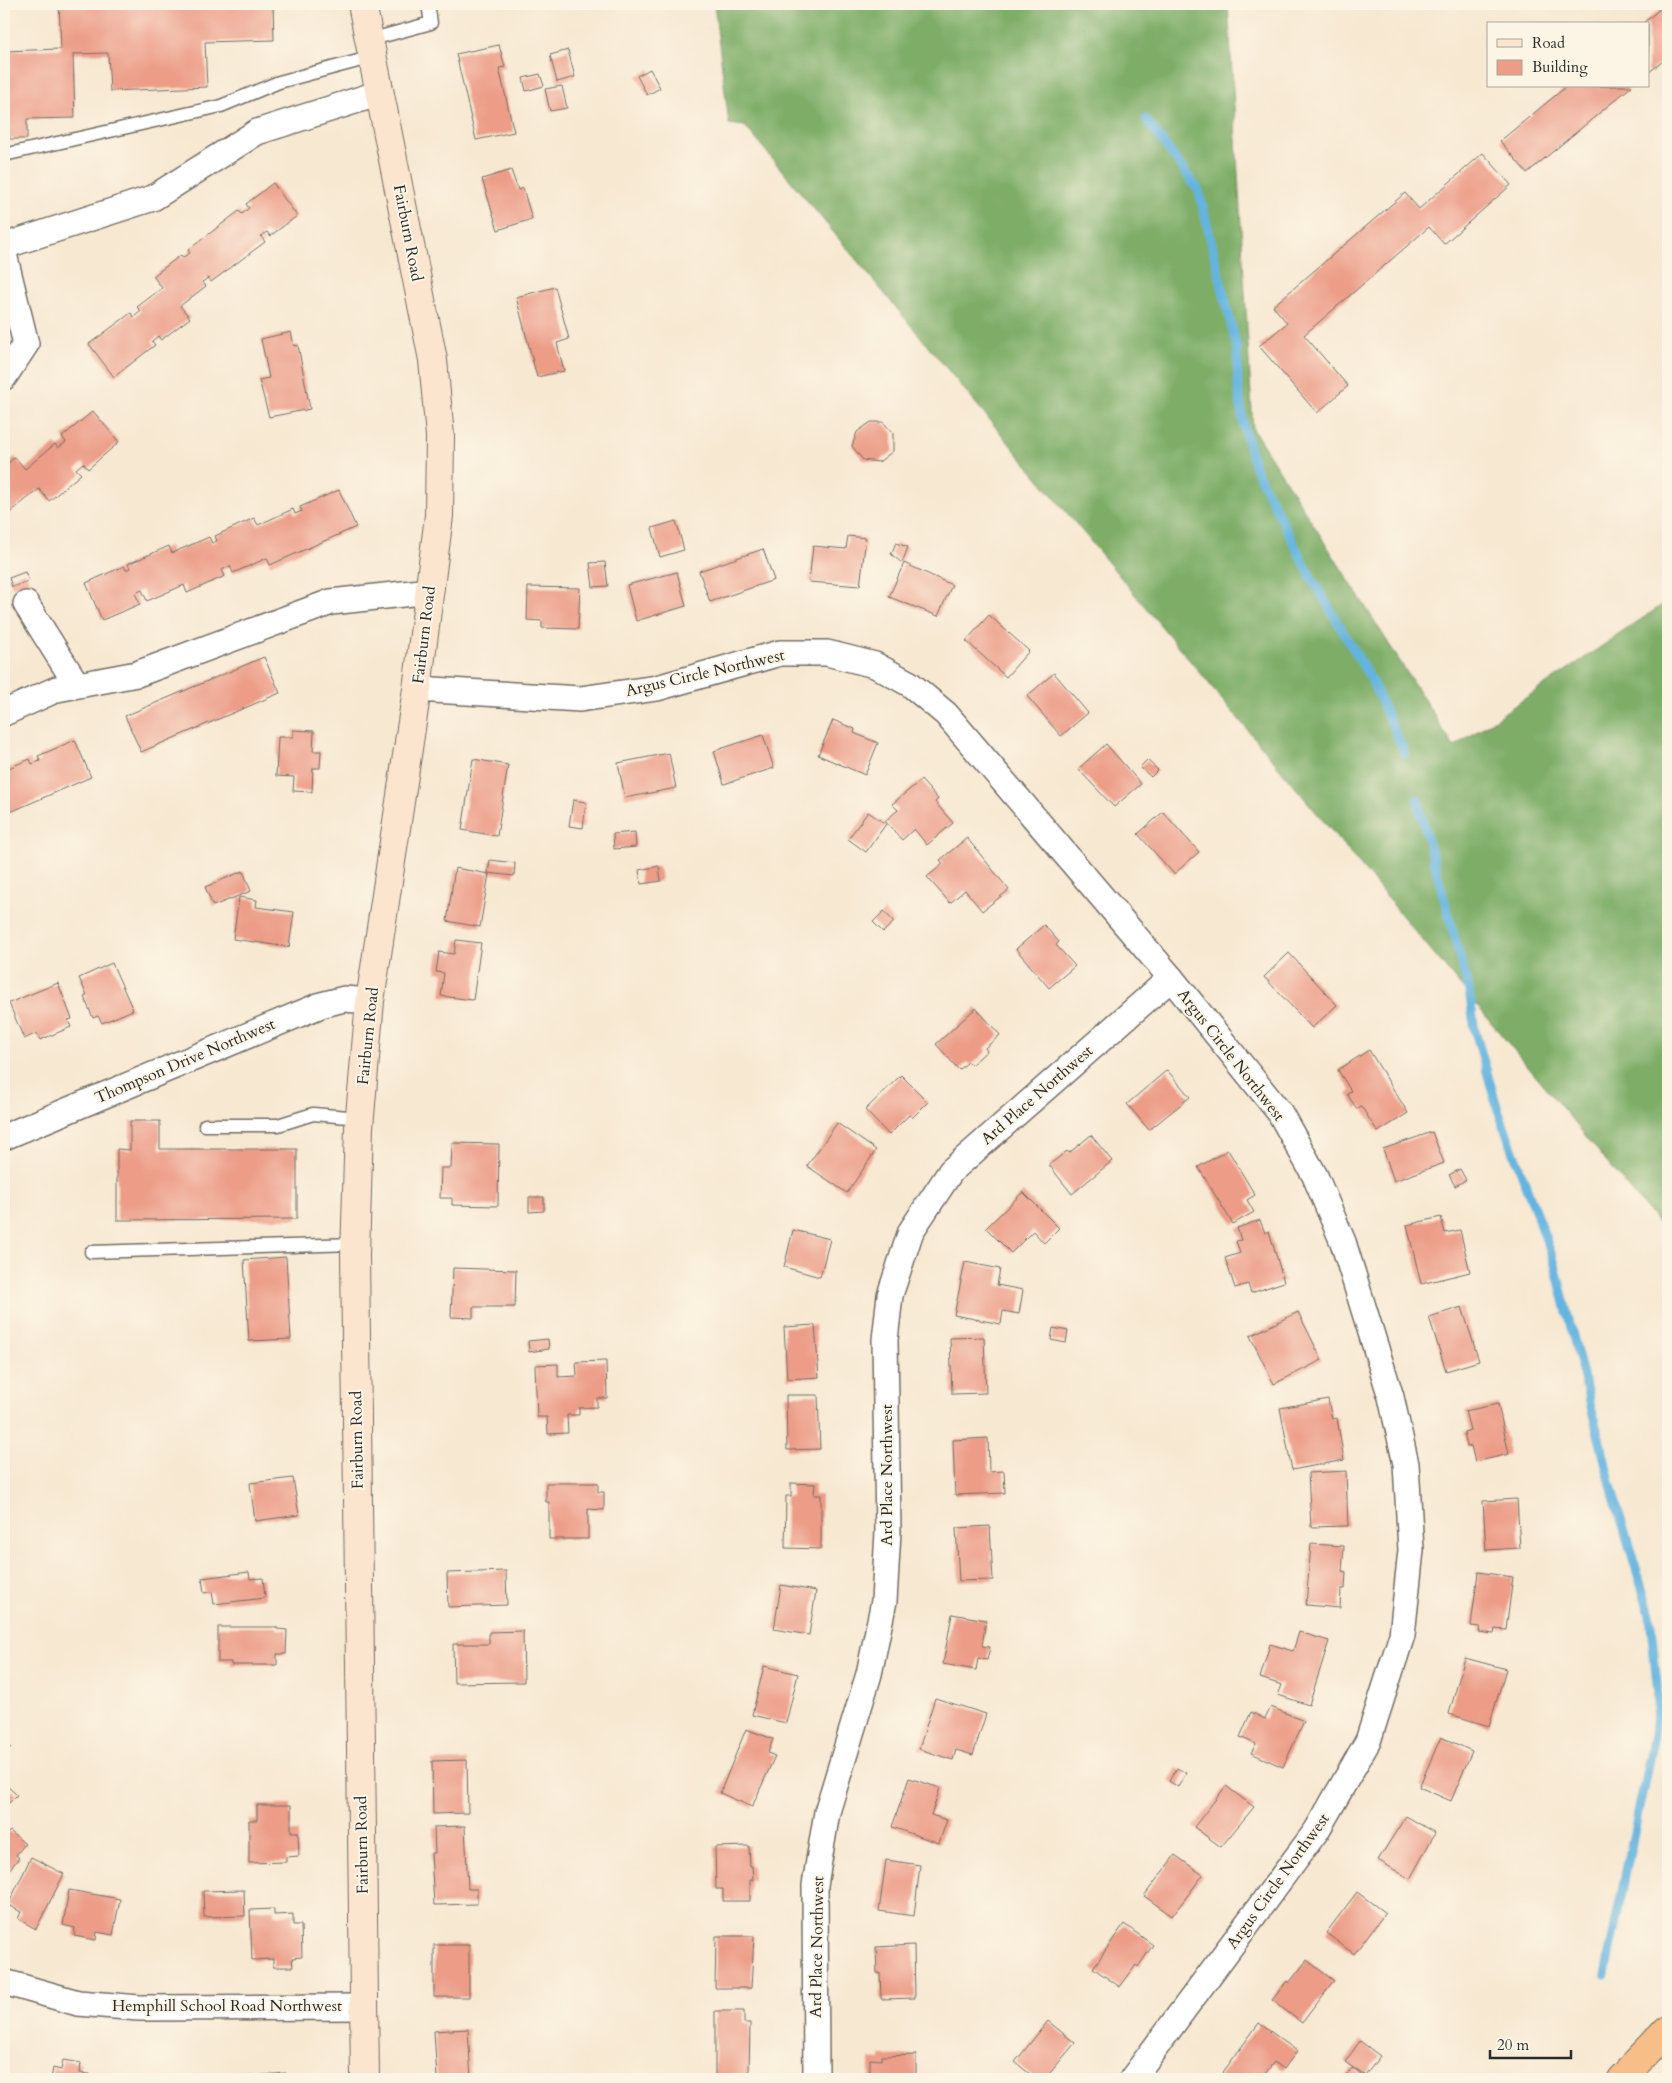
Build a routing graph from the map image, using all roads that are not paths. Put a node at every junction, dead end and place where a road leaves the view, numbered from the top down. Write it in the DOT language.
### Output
graph roads {
  1 [pos="362,4"];
  2 [pos="428,4"];
  3 [pos="371,48"];
  4 [pos="380,92"];
  5 [pos="4,155"];
  6 [pos="4,246"];
  7 [pos="4,254"];
  8 [pos="4,377"];
  9 [pos="430,591"];
  10 [pos="26,604"];
  11 [pos="77,685"];
  12 [pos="417,689"];
  13 [pos="4,713"];
  14 [pos="1171,978"];
  15 [pos="370,1001"];
  16 [pos="360,1118"];
  17 [pos="205,1125"];
  18 [pos="4,1137"];
  19 [pos="355,1244"];
  20 [pos="91,1252"];
  21 [pos="4,1982"];
  22 [pos="364,2007"];
  23 [pos="1668,2030"];
  24 [pos="365,2079"];
  25 [pos="816,2079"];
  26 [pos="1132,2079"];
  27 [pos="1621,2079"];
  1 -- 3 [label="street, Fairburn Road"];
  2 -- 3 [label="lane"];
  3 -- 4 [label="street, Fairburn Road"];
  3 -- 5 [label="lane"];
  4 -- 6 [label="street"];
  4 -- 9 [label="street, Fairburn Road"];
  7 -- 8 [label="street"];
  9 -- 11 [label="street"];
  9 -- 12 [label="street, Fairburn Road"];
  10 -- 11 [label="street"];
  11 -- 13 [label="street"];
  12 -- 14 [label="street, Argus Circle Northwest"];
  12 -- 15 [label="street, Fairburn Road"];
  14 -- 25 [label="street, Ard Place Northwest"];
  14 -- 26 [label="street, Argus Circle Northwest"];
  15 -- 16 [label="street, Fairburn Road"];
  15 -- 18 [label="street, Thompson Drive Northwest"];
  16 -- 17 [label="lane"];
  16 -- 19 [label="street, Fairburn Road"];
  19 -- 20 [label="lane"];
  19 -- 22 [label="street, Fairburn Road"];
  21 -- 22 [label="street, Hemphill School Road Northwest"];
  22 -- 24 [label="street, Fairburn Road"];
  23 -- 27 [label="highway"];
}
